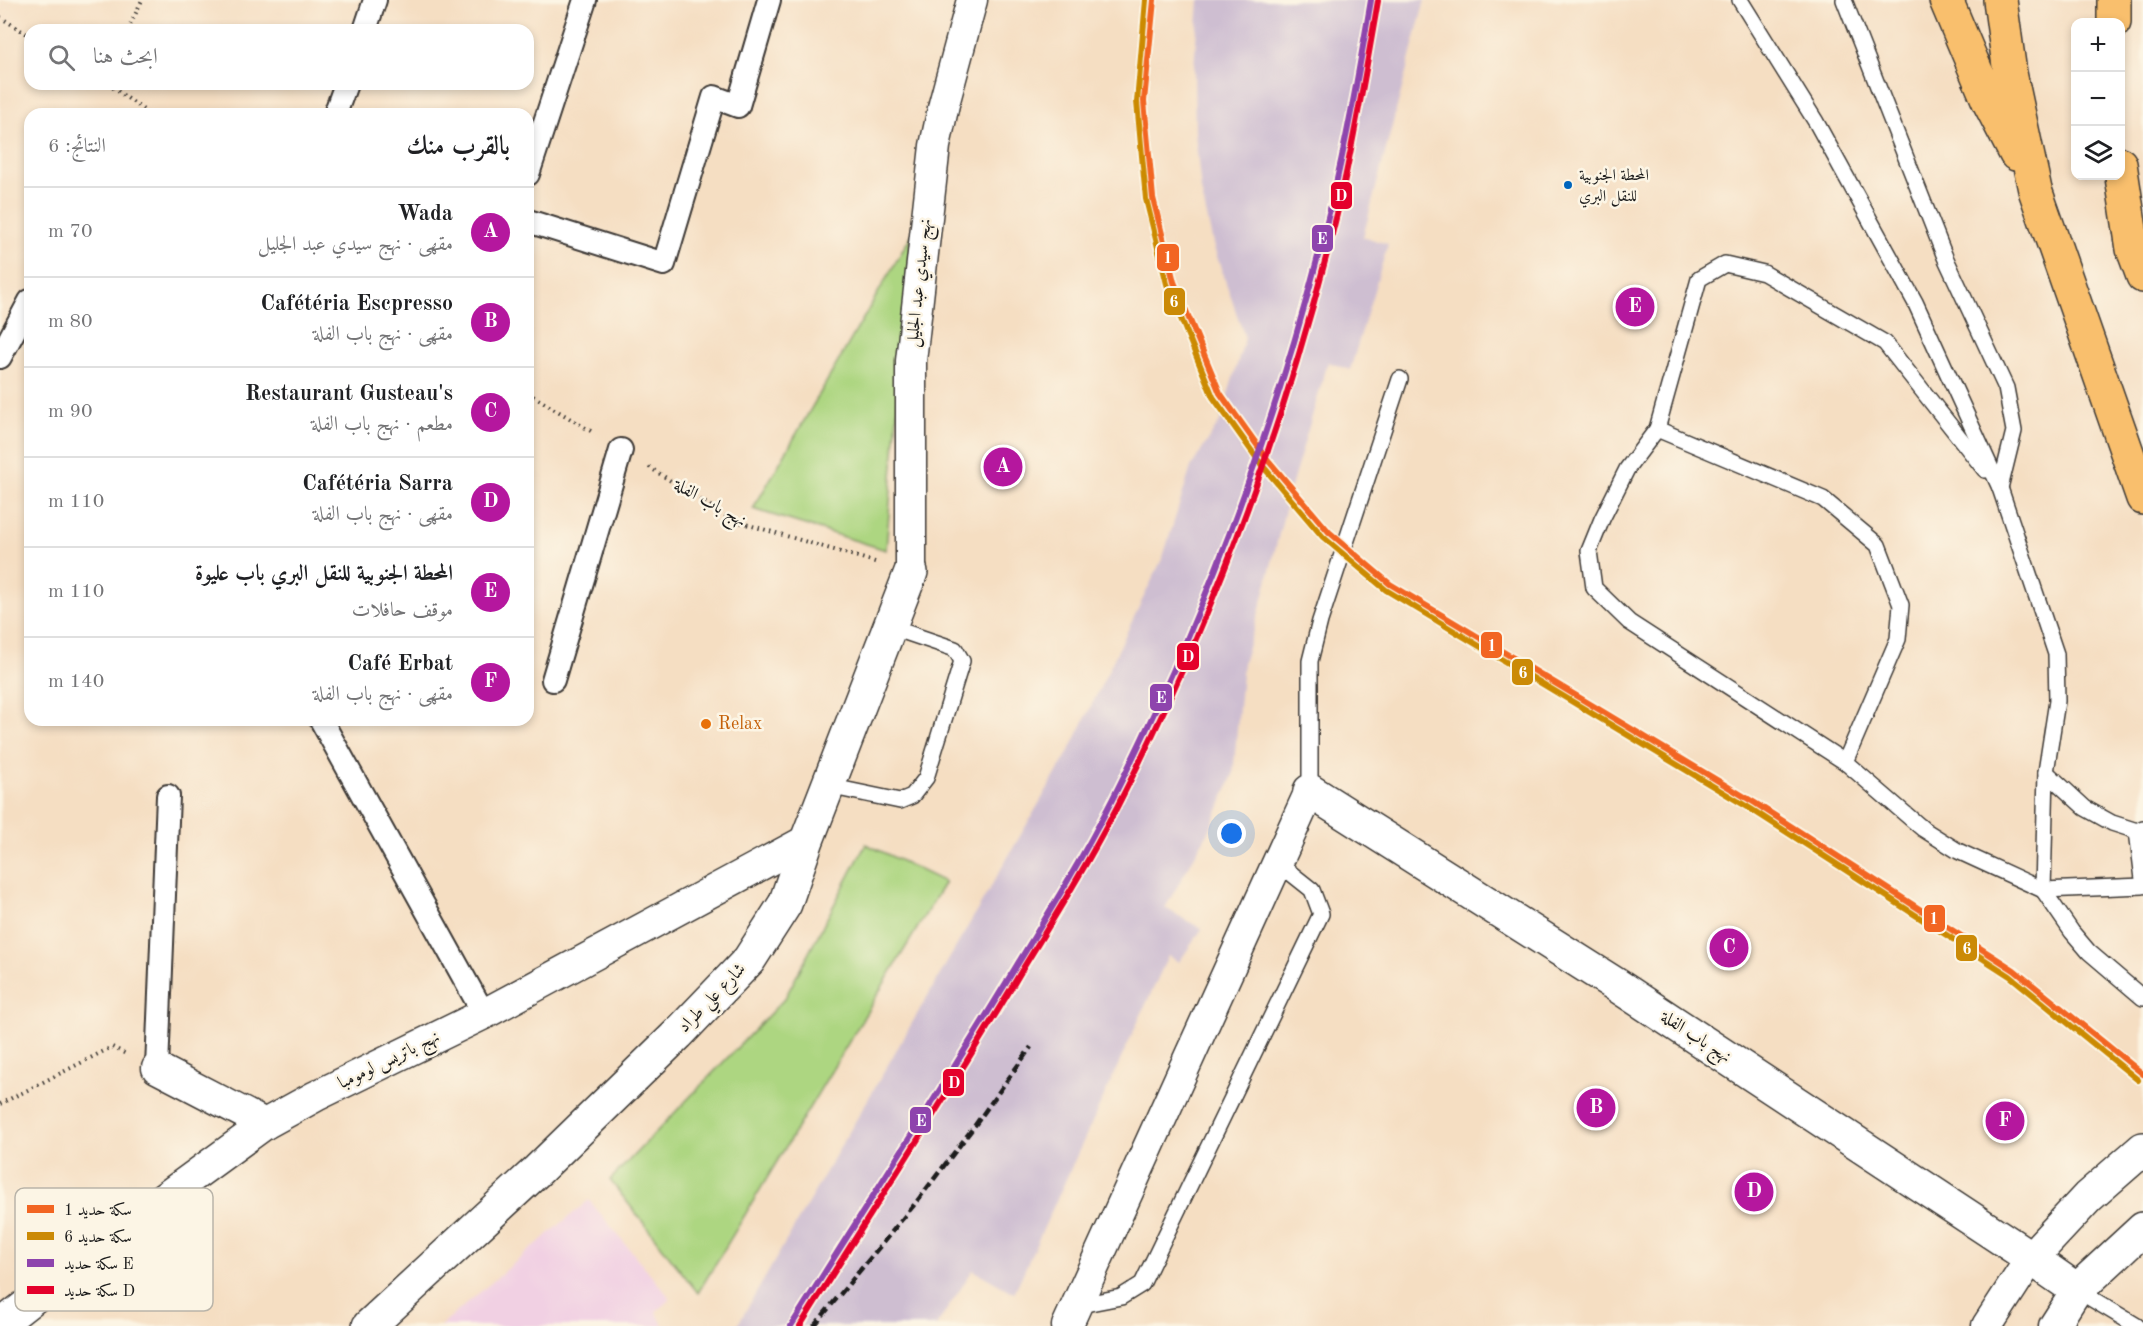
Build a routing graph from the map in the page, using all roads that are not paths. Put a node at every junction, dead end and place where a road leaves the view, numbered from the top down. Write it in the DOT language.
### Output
graph roads {
  1 [pos="375,0"];
  2 [pos="585,0"];
  3 [pos="769,0"];
  4 [pos="972,0"];
  5 [pos="1740,0"];
  6 [pos="1844,0"];
  7 [pos="1946,0"];
  8 [pos="2000,0"];
  9 [pos="2114,0"];
  10 [pos="2114,18"];
  11 [pos="367,24"];
  12 [pos="344,90"];
  13 [pos="337,108"];
  14 [pos="534,156"];
  15 [pos="2123,180"];
  16 [pos="2035,190"];
  17 [pos="534,223"];
  18 [pos="2143,276"];
  19 [pos="24,312"];
  20 [pos="0,357"];
  21 [pos="1400,379"];
  22 [pos="1657,429"];
  23 [pos="621,450"];
  24 [pos="2000,488"];
  25 [pos="2143,498"];
  26 [pos="911,572"];
  27 [pos="890,627"];
  28 [pos="553,680"];
  29 [pos="324,726"];
  30 [pos="1845,762"];
  31 [pos="2046,772"];
  32 [pos="828,786"];
  33 [pos="1310,791"];
  34 [pos="168,796"];
  35 [pos="2140,830"];
  36 [pos="807,840"];
  37 [pos="1278,863"];
  38 [pos="2143,879"];
  39 [pos="2143,886"];
  40 [pos="2043,890"];
  41 [pos="2143,998"];
  42 [pos="484,1014"];
  43 [pos="157,1068"];
  44 [pos="265,1124"];
  45 [pos="2143,1149"];
  46 [pos="177,1188"];
  47 [pos="2143,1228"];
  48 [pos="2031,1258"];
  49 [pos="2077,1290"];
  50 [pos="18,1311"];
  51 [pos="1071,1316"];
  52 [pos="0,1325"];
  53 [pos="369,1326"];
  54 [pos="1987,1326"];
  55 [pos="2054,1326"];
  56 [pos="2137,1326"];
  1 -- 11 [label="street"];
  2 -- 14 [label="street"];
  3 -- 17 [label="street"];
  4 -- 26 [label="street, نهج سيدي عبد الجليل"];
  5 -- 24 [label="lane"];
  6 -- 24 [label="lane"];
  7 -- 16 [label="main road"];
  8 -- 16 [label="main road"];
  9 -- 10 [label="main road"];
  12 -- 13 [label="street"];
  15 -- 18 [label="main road"];
  16 -- 25 [label="main road"];
  19 -- 20 [label="street"];
  21 -- 33 [label="lane"];
  22 -- 24 [label="lane"];
  22 -- 30 [label="lane"];
  22 -- 30 [label="lane"];
  23 -- 28 [label="street"];
  24 -- 31 [label="lane"];
  26 -- 27 [label="street, شارع علي طراد"];
  27 -- 32 [label="street, شارع علي طراد"];
  27 -- 32 [label="lane"];
  29 -- 42 [label="street"];
  30 -- 40 [label="lane"];
  31 -- 35 [label="lane"];
  31 -- 40 [label="lane"];
  32 -- 36 [label="street, شارع علي طراد"];
  33 -- 37 [label="street"];
  33 -- 48 [label="street, نهج باب الفلة"];
  34 -- 43 [label="street"];
  35 -- 38 [label="lane"];
  36 -- 42 [label="street, نهج باتريس لومومبا"];
  36 -- 53 [label="street, شارع علي طراد"];
  37 -- 51 [label="street"];
  37 -- 51 [label="lane"];
  39 -- 40 [label="lane"];
  40 -- 41 [label="lane"];
  42 -- 44 [label="street, نهج باتريس لومومبا"];
  43 -- 44 [label="street"];
  44 -- 46 [label="street, نهج باتريس لومومبا"];
  45 -- 48 [label="street"];
  47 -- 49 [label="street"];
  48 -- 49 [label="street, نهج باب الفلة"];
  48 -- 54 [label="street"];
  49 -- 55 [label="street"];
  49 -- 56 [label="lane"];
  50 -- 52 [label="street, نهج باتريس لومومبا"];
}
